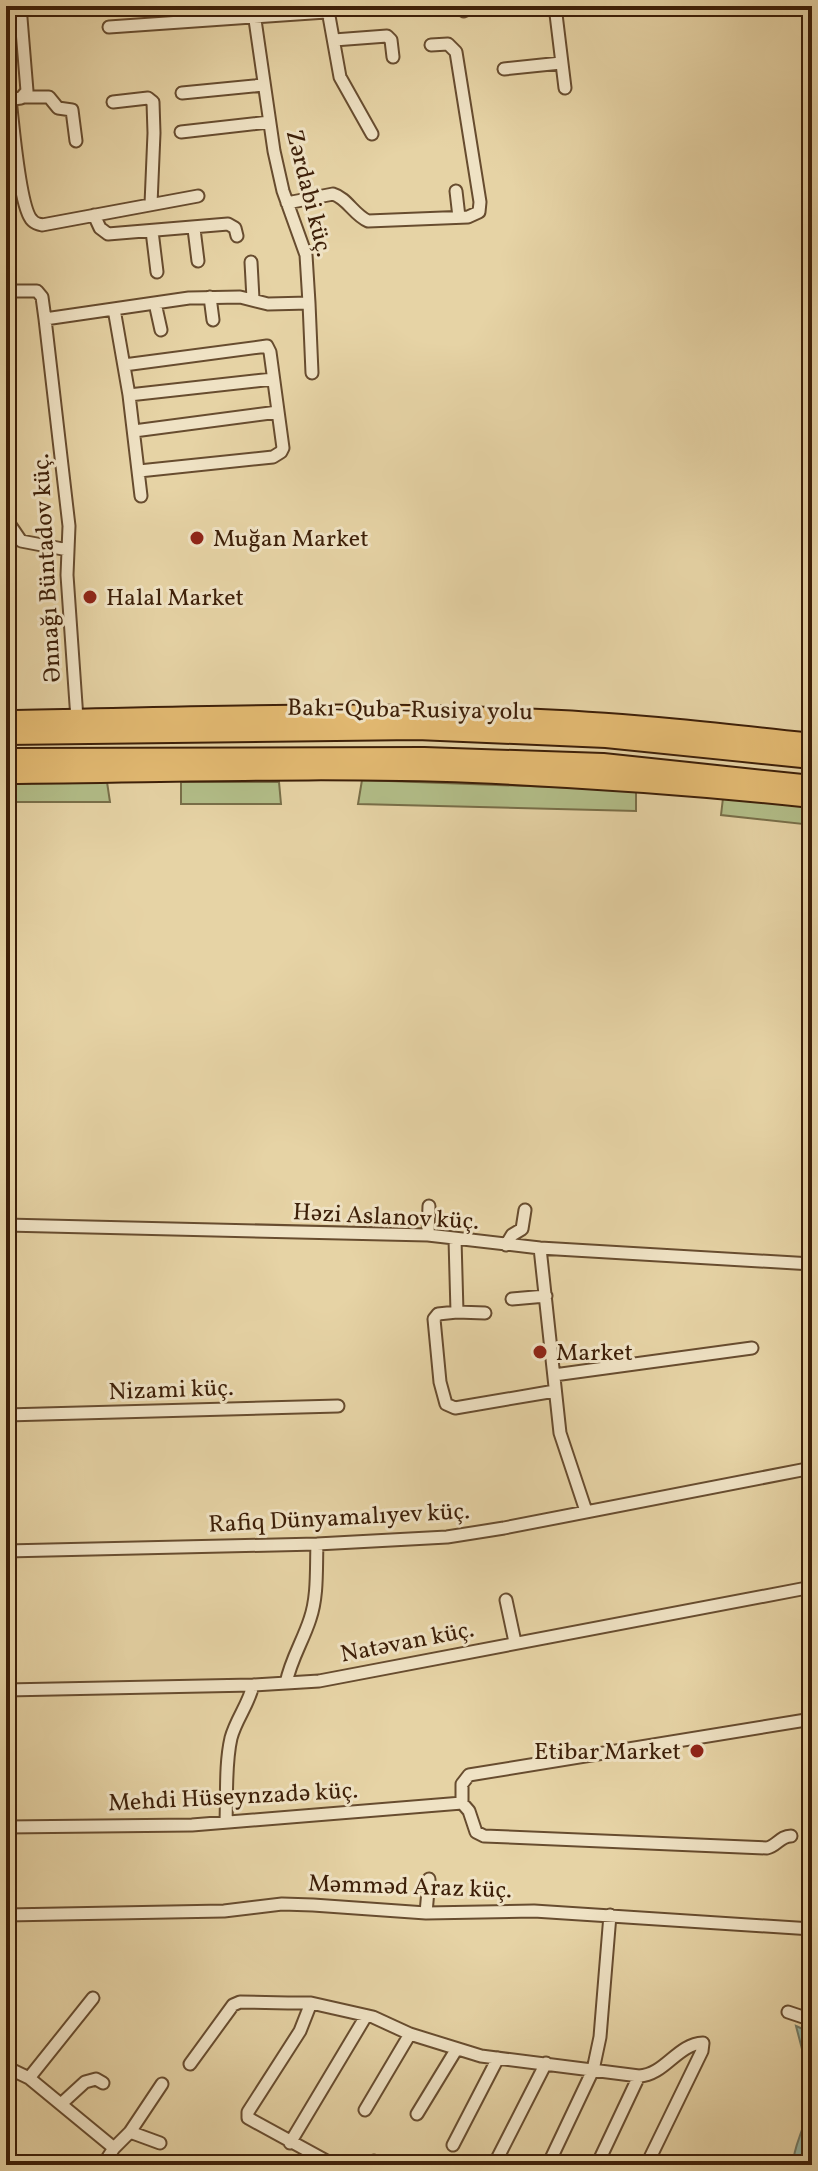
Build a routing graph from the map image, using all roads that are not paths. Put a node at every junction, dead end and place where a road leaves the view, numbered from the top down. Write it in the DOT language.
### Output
graph roads {
  1 [pos="20,6"];
  2 [pos="555,6"];
  3 [pos="254,11"];
  4 [pos="109,27"];
  5 [pos="334,40"];
  6 [pos="431,45"];
  7 [pos="393,57"];
  8 [pos="561,63"];
  9 [pos="504,69"];
  10 [pos="263,85"];
  11 [pos="565,88"];
  12 [pos="182,93"];
  13 [pos="23,97"];
  14 [pos="8,100"];
  15 [pos="113,102"];
  16 [pos="269,122"];
  17 [pos="181,132"];
  18 [pos="372,134"];
  19 [pos="76,141"];
  20 [pos="456,191"];
  21 [pos="198,196"];
  22 [pos="287,203"];
  23 [pos="151,204"];
  24 [pos="94,215"];
  25 [pos="459,217"];
  26 [pos="194,229"];
  27 [pos="152,231"];
  28 [pos="237,236"];
  29 [pos="198,261"];
  30 [pos="251,262"];
  31 [pos="157,272"];
  32 [pos="6,291"];
  33 [pos="210,297"];
  34 [pos="253,299"];
  35 [pos="155,303"];
  36 [pos="309,303"];
  37 [pos="114,309"];
  38 [pos="45,319"];
  39 [pos="213,320"];
  40 [pos="161,330"];
  41 [pos="124,365"];
  42 [pos="312,373"];
  43 [pos="273,379"];
  44 [pos="129,395"];
  45 [pos="278,412"];
  46 [pos="134,431"];
  47 [pos="139,471"];
  48 [pos="141,496"];
  49 [pos="6,519"];
  50 [pos="68,550"];
  51 [pos="77,719"];
  52 [pos="6,720"];
  53 [pos="6,735"];
  54 [pos="812,743"];
  55 [pos="6,758"];
  56 [pos="812,759"];
  57 [pos="6,774"];
  58 [pos="812,785"];
  59 [pos="812,798"];
  60 [pos="429,1206"];
  61 [pos="525,1210"];
  62 [pos="6,1225"];
  63 [pos="428,1235"];
  64 [pos="455,1239"];
  65 [pos="506,1245"];
  66 [pos="540,1248"];
  67 [pos="812,1264"];
  68 [pos="546,1296"];
  69 [pos="512,1299"];
  70 [pos="457,1312"];
  71 [pos="485,1313"];
  72 [pos="752,1348"];
  73 [pos="554,1375"];
  74 [pos="555,1391"];
  75 [pos="338,1406"];
  76 [pos="6,1415"];
  77 [pos="812,1468"];
  78 [pos="586,1511"];
  79 [pos="317,1544"];
  80 [pos="6,1551"];
  81 [pos="812,1587"];
  82 [pos="506,1600"];
  83 [pos="515,1642"];
  84 [pos="286,1683"];
  85 [pos="253,1685"];
  86 [pos="6,1690"];
  87 [pos="812,1719"];
  88 [pos="462,1803"];
  89 [pos="226,1822"];
  90 [pos="6,1827"];
  91 [pos="791,1836"];
  92 [pos="429,1879"];
  93 [pos="426,1913"];
  94 [pos="6,1915"];
  95 [pos="610,1915"];
  96 [pos="812,1929"];
  97 [pos="93,1998"];
  98 [pos="311,2003"];
  99 [pos="788,2012"];
  100 [pos="366,2016"];
  101 [pos="812,2020"];
  102 [pos="410,2034"];
  103 [pos="456,2050"];
  104 [pos="498,2058"];
  105 [pos="546,2063"];
  106 [pos="190,2064"];
  107 [pos="6,2067"];
  108 [pos="593,2070"];
  109 [pos="639,2076"];
  110 [pos="29,2078"];
  111 [pos="103,2083"];
  112 [pos="162,2084"];
  113 [pos="61,2104"];
  114 [pos="365,2110"];
  115 [pos="417,2114"];
  116 [pos="130,2132"];
  117 [pos="160,2143"];
  118 [pos="290,2143"];
  119 [pos="453,2145"];
  120 [pos="114,2148"];
  121 [pos="648,2162"];
  122 [pos="103,2165"];
  123 [pos="334,2165"];
  124 [pos="366,2165"];
  125 [pos="383,2165"];
  126 [pos="494,2165"];
  127 [pos="548,2165"];
  128 [pos="597,2165"];
  1 -- 13 [label="street"];
  2 -- 8 [label="street"];
  3 -- 4 [label="street"];
  3 -- 5 [label="street"];
  3 -- 10 [label="street, Zərdabi küç."];
  5 -- 7 [label="street"];
  5 -- 18 [label="street"];
  6 -- 25 [label="street"];
  8 -- 9 [label="street"];
  8 -- 11 [label="street"];
  10 -- 12 [label="street"];
  10 -- 16 [label="street, Zərdabi küç."];
  13 -- 14 [label="street"];
  13 -- 19 [label="street"];
  14 -- 24 [label="street"];
  15 -- 23 [label="street"];
  16 -- 17 [label="street"];
  16 -- 22 [label="street, Zərdabi küç."];
  20 -- 25 [label="street"];
  21 -- 23 [label="street"];
  22 -- 25 [label="street"];
  22 -- 36 [label="street, Zərdabi küç."];
  23 -- 24 [label="street"];
  24 -- 27 [label="street"];
  26 -- 27 [label="street"];
  26 -- 28 [label="street"];
  26 -- 29 [label="street"];
  27 -- 31 [label="street"];
  30 -- 34 [label="street"];
  32 -- 38 [label="street"];
  33 -- 34 [label="street"];
  33 -- 35 [label="street"];
  33 -- 39 [label="street"];
  34 -- 36 [label="street"];
  35 -- 37 [label="street"];
  35 -- 40 [label="street"];
  36 -- 42 [label="street, Zərdabi küç."];
  37 -- 38 [label="street"];
  37 -- 41 [label="street"];
  38 -- 50 [label="street, Ənnağı Büntadov küç."];
  41 -- 43 [label="street"];
  41 -- 44 [label="street"];
  43 -- 44 [label="street"];
  43 -- 45 [label="street"];
  44 -- 46 [label="street"];
  45 -- 46 [label="street"];
  45 -- 47 [label="street"];
  46 -- 47 [label="street"];
  47 -- 48 [label="street"];
  49 -- 50 [label="street"];
  50 -- 51 [label="street, Ənnağı Büntadov küç."];
  51 -- 52 [label="highway"];
  51 -- 54 [label="highway"];
  53 -- 56 [label="highway, Bakı-Quba-Rusiya yolu"];
  55 -- 58 [label="highway, Bakı-Quba-Rusiya yolu"];
  57 -- 59 [label="highway"];
  60 -- 63 [label="street"];
  61 -- 65 [label="street"];
  62 -- 63 [label="street, Həzi Aslanov küç."];
  63 -- 64 [label="street, Həzi Aslanov küç."];
  64 -- 65 [label="street, Həzi Aslanov küç."];
  64 -- 70 [label="street"];
  65 -- 66 [label="street, Həzi Aslanov küç."];
  66 -- 67 [label="street, Həzi Aslanov küç."];
  66 -- 68 [label="street"];
  68 -- 69 [label="street"];
  68 -- 73 [label="street"];
  70 -- 71 [label="street"];
  70 -- 74 [label="street"];
  72 -- 73 [label="street"];
  73 -- 74 [label="street"];
  74 -- 78 [label="street"];
  75 -- 76 [label="street, Nizami küç."];
  77 -- 78 [label="street, Rafiq Dünyamalıyev küç."];
  78 -- 79 [label="street, Rafiq Dünyamalıyev küç."];
  79 -- 80 [label="street, Rafiq Dünyamalıyev küç."];
  79 -- 84 [label="street"];
  81 -- 83 [label="street, Natəvan küç."];
  82 -- 83 [label="street"];
  83 -- 84 [label="street, Natəvan küç."];
  84 -- 85 [label="street, Natəvan küç."];
  85 -- 86 [label="street, Natəvan küç."];
  85 -- 89 [label="street"];
  87 -- 88 [label="street"];
  88 -- 89 [label="street, Mehdi Hüseynzadə küç."];
  88 -- 91 [label="street"];
  89 -- 90 [label="street, Mehdi Hüseynzadə küç."];
  92 -- 93 [label="street"];
  93 -- 94 [label="street, Məmməd Araz küç."];
  93 -- 95 [label="street, Məmməd Araz küç."];
  95 -- 96 [label="street, Məmməd Araz küç."];
  95 -- 108 [label="street"];
  97 -- 110 [label="street"];
  98 -- 100 [label="street"];
  98 -- 106 [label="street"];
  98 -- 118 [label="street"];
  99 -- 101 [label="street"];
  100 -- 102 [label="street"];
  100 -- 118 [label="street"];
  102 -- 103 [label="street"];
  102 -- 114 [label="street"];
  103 -- 104 [label="street"];
  103 -- 115 [label="street"];
  104 -- 105 [label="street"];
  104 -- 119 [label="street"];
  105 -- 108 [label="street"];
  105 -- 126 [label="street"];
  107 -- 110 [label="street"];
  108 -- 109 [label="street"];
  108 -- 127 [label="street"];
  109 -- 121 [label="street"];
  109 -- 128 [label="street"];
  110 -- 113 [label="street"];
  111 -- 113 [label="street"];
  112 -- 116 [label="street"];
  113 -- 120 [label="street"];
  116 -- 117 [label="street"];
  116 -- 120 [label="street"];
  118 -- 123 [label="street"];
  120 -- 122 [label="street"];
  124 -- 125 [label="street"];
}
